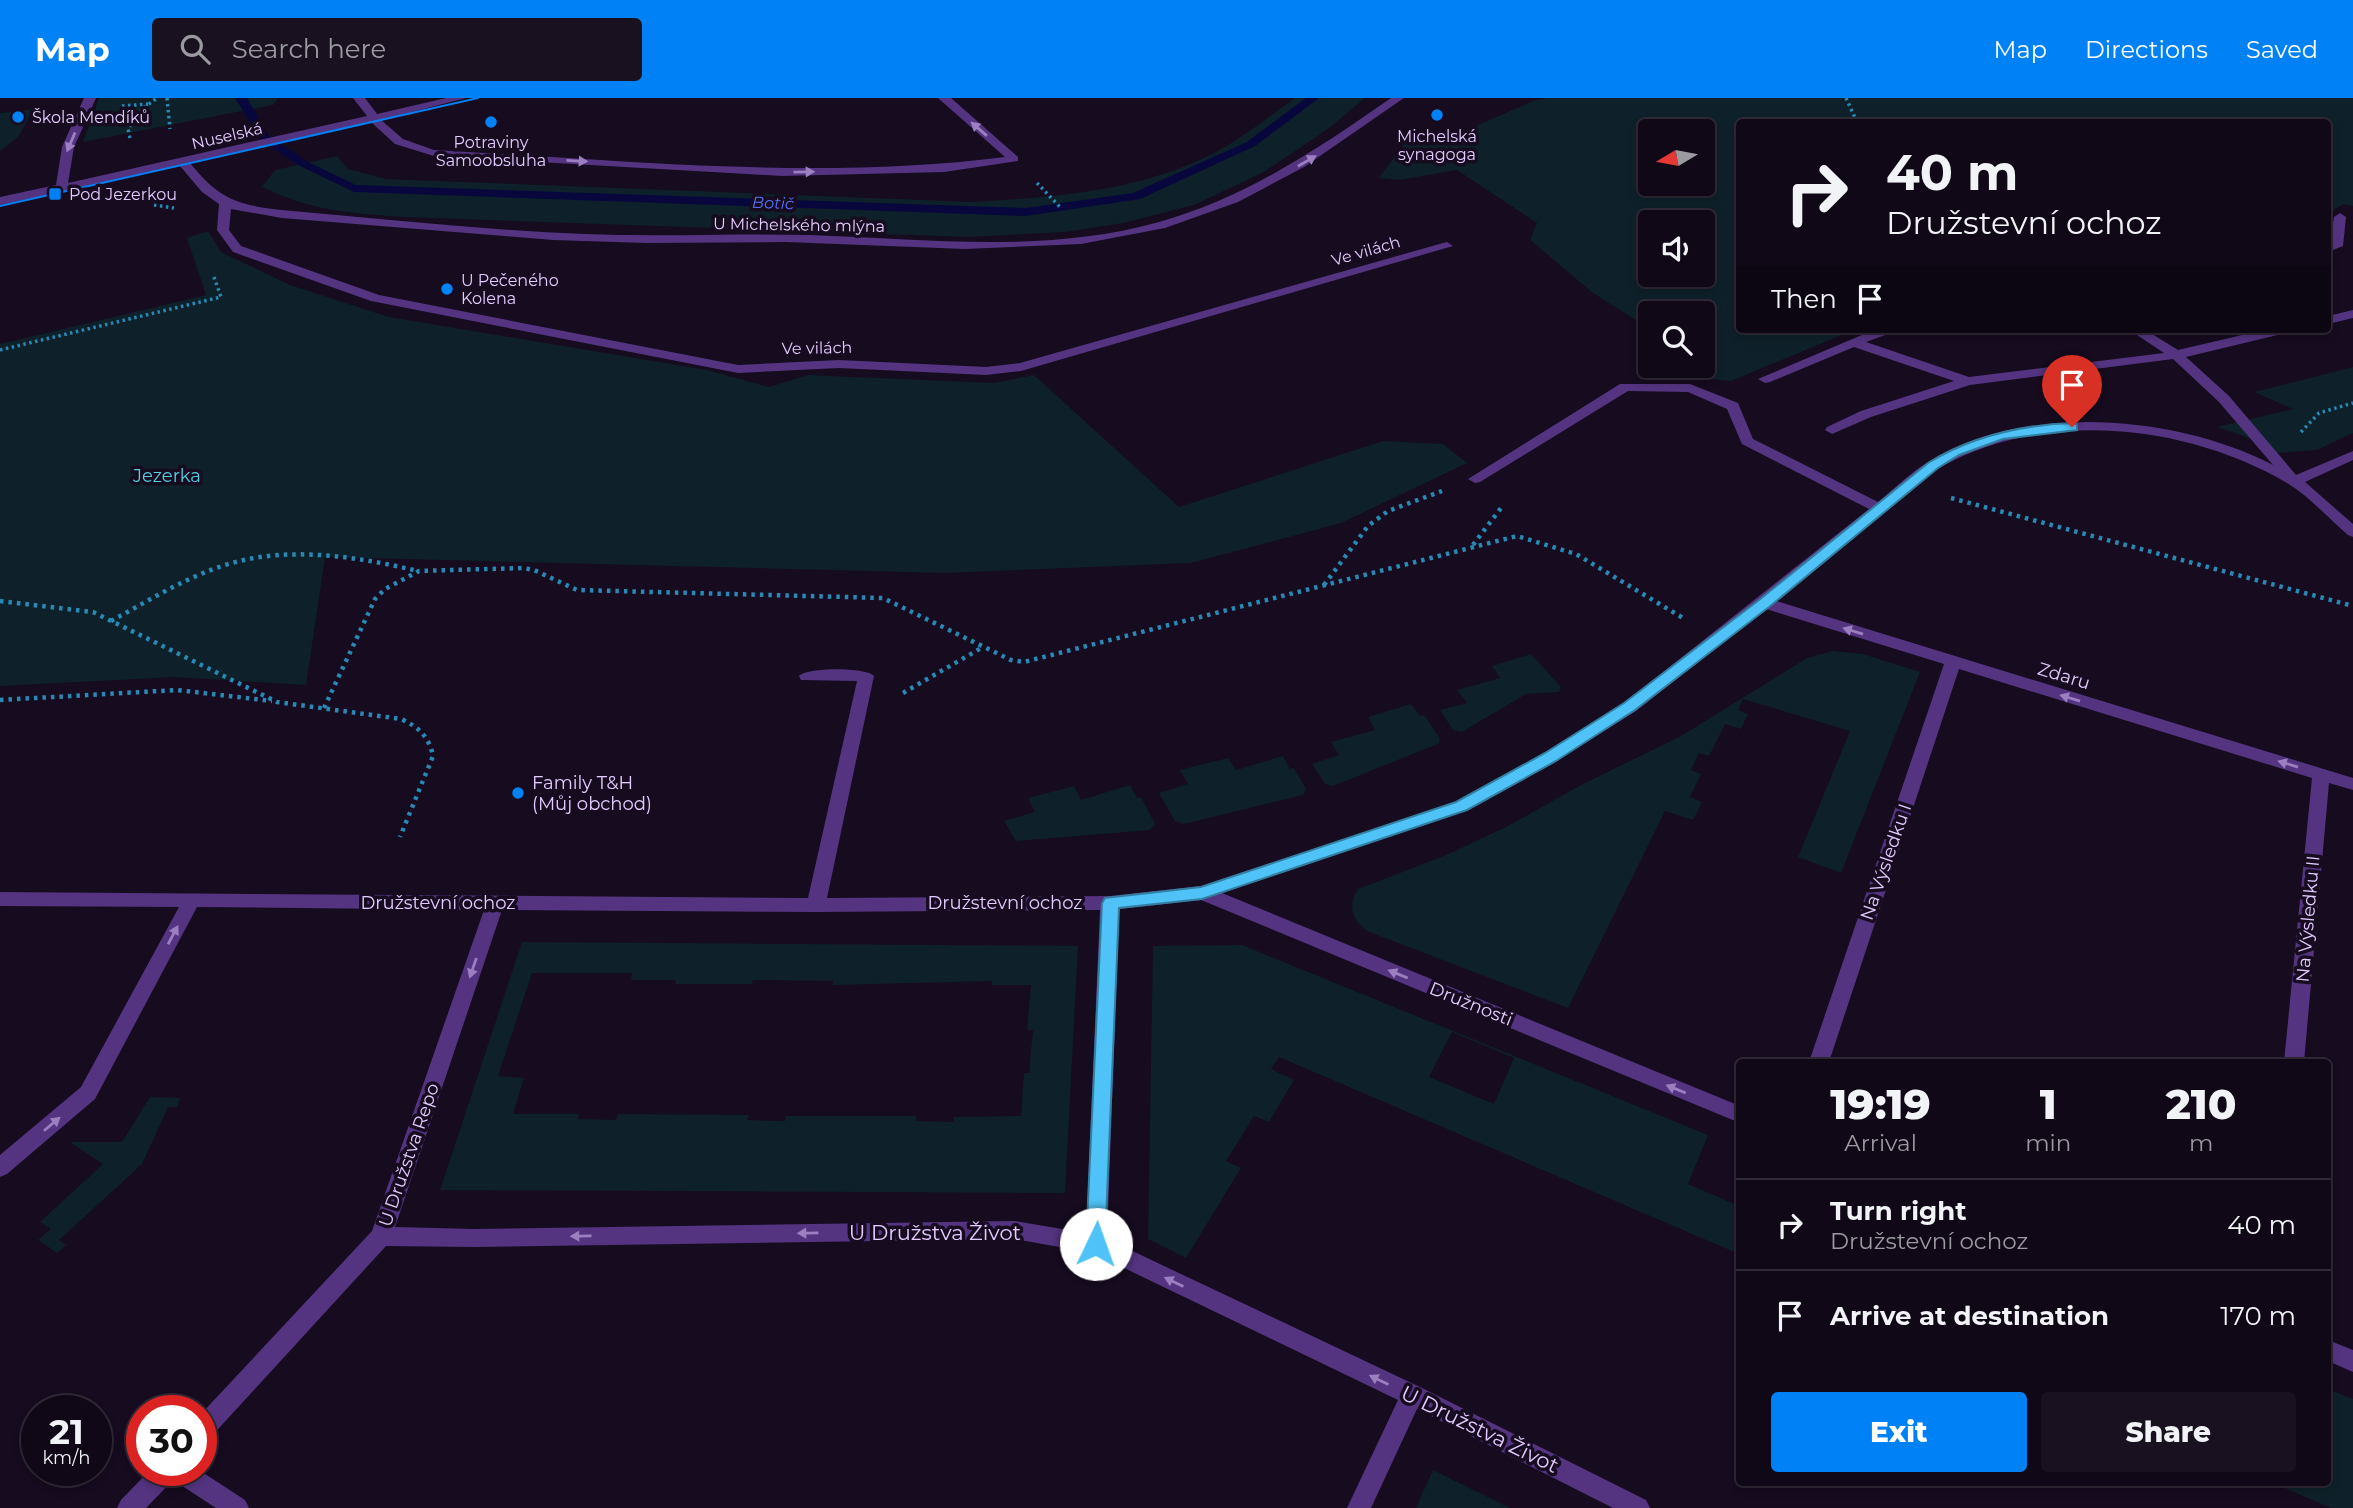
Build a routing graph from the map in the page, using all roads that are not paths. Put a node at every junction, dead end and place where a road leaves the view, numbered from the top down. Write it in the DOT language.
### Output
graph roads {
  1 [pos="90,98"];
  2 [pos="359,98"];
  3 [pos="460,98"];
  4 [pos="944,98"];
  5 [pos="1398,98"];
  6 [pos="373,119"];
  7 [pos="183,162"];
  8 [pos="61,186"];
  9 [pos="0,199"];
  10 [pos="225,203"];
  11 [pos="2340,217"];
  12 [pos="1447,246"];
  13 [pos="2331,247"];
  14 [pos="2353,314"];
  15 [pos="2331,319"];
  16 [pos="1878,333"];
  17 [pos="2141,333"];
  18 [pos="2268,333"];
  19 [pos="1855,343"];
  20 [pos="2176,355"];
  21 [pos="1765,379"];
  22 [pos="1968,381"];
  23 [pos="1832,430"];
  24 [pos="2353,455"];
  25 [pos="1475,479"];
  26 [pos="2294,481"];
  27 [pos="1880,509"];
  28 [pos="2353,532"];
  29 [pos="1764,603"];
  30 [pos="1953,662"];
  31 [pos="807,676"];
  32 [pos="2321,775"];
  33 [pos="2353,784"];
  34 [pos="1202,893"];
  35 [pos="0,899"];
  36 [pos="191,902"];
  37 [pos="495,903"];
  38 [pos="1111,903"];
  39 [pos="816,905"];
  40 [pos="1820,1059"];
  41 [pos="2294,1059"];
  42 [pos="1736,1113"];
  43 [pos="0,1168"];
  44 [pos="381,1236"];
  45 [pos="1096,1244"];
  46 [pos="2331,1351"];
  47 [pos="2353,1361"];
  48 [pos="1412,1395"];
  49 [pos="217,1415"];
  50 [pos="150,1486"];
  51 [pos="203,1486"];
  52 [pos="129,1508"];
  53 [pos="237,1508"];
  54 [pos="1359,1508"];
  55 [pos="1638,1508"];
  1 -- 8 [label="street, one-way"];
  2 -- 6 [label="street"];
  3 -- 6 [label="street, Nuselská"];
  6 -- 4 [label="street, one-way"];
  10 -- 5 [label="street, U Michelského mlýna, one-way"];
  6 -- 7 [label="street, Nuselská"];
  7 -- 8 [label="street, Nuselská"];
  7 -- 10 [label="street, U Michelského mlýna"];
  8 -- 9 [label="street, Nuselská"];
  10 -- 12 [label="street, Ve vilách"];
  11 -- 13 [label="street"];
  14 -- 15 [label="street"];
  16 -- 19 [label="street"];
  17 -- 20 [label="street"];
  18 -- 20 [label="street"];
  19 -- 21 [label="street"];
  19 -- 22 [label="street"];
  20 -- 22 [label="street"];
  20 -- 26 [label="street"];
  22 -- 23 [label="street"];
  24 -- 26 [label="street"];
  25 -- 27 [label="street"];
  26 -- 27 [label="street, Družstevní ochoz"];
  26 -- 28 [label="street, Družstevní ochoz"];
  27 -- 29 [label="street, Družstevní ochoz"];
  30 -- 29 [label="street, Zdaru, one-way"];
  29 -- 34 [label="street, Družstevní ochoz"];
  32 -- 30 [label="street, Zdaru, one-way"];
  30 -- 40 [label="street, Na Výsledku I"];
  31 -- 39 [label="street"];
  32 -- 33 [label="street, Zdaru"];
  32 -- 41 [label="street, Na Výsledku II"];
  34 -- 38 [label="street, Družstevní ochoz"];
  42 -- 34 [label="street, Družnosti, one-way"];
  35 -- 36 [label="street, Družstevní ochoz"];
  36 -- 37 [label="street, Družstevní ochoz"];
  43 -- 36 [label="street, one-way"];
  37 -- 39 [label="street, Družstevní ochoz"];
  37 -- 44 [label="street, U Družstva Repo, one-way"];
  38 -- 39 [label="street, Družstevní ochoz"];
  38 -- 45 [label="street"];
  45 -- 44 [label="street, U Družstva Život, one-way"];
  44 -- 49 [label="street, U Družstva Repo"];
  48 -- 45 [label="street, U Družstva Život, one-way"];
  46 -- 47 [label="street"];
  48 -- 54 [label="street"];
  48 -- 55 [label="street, U Družstva Život"];
  50 -- 52 [label="street"];
  51 -- 53 [label="street"];
}
